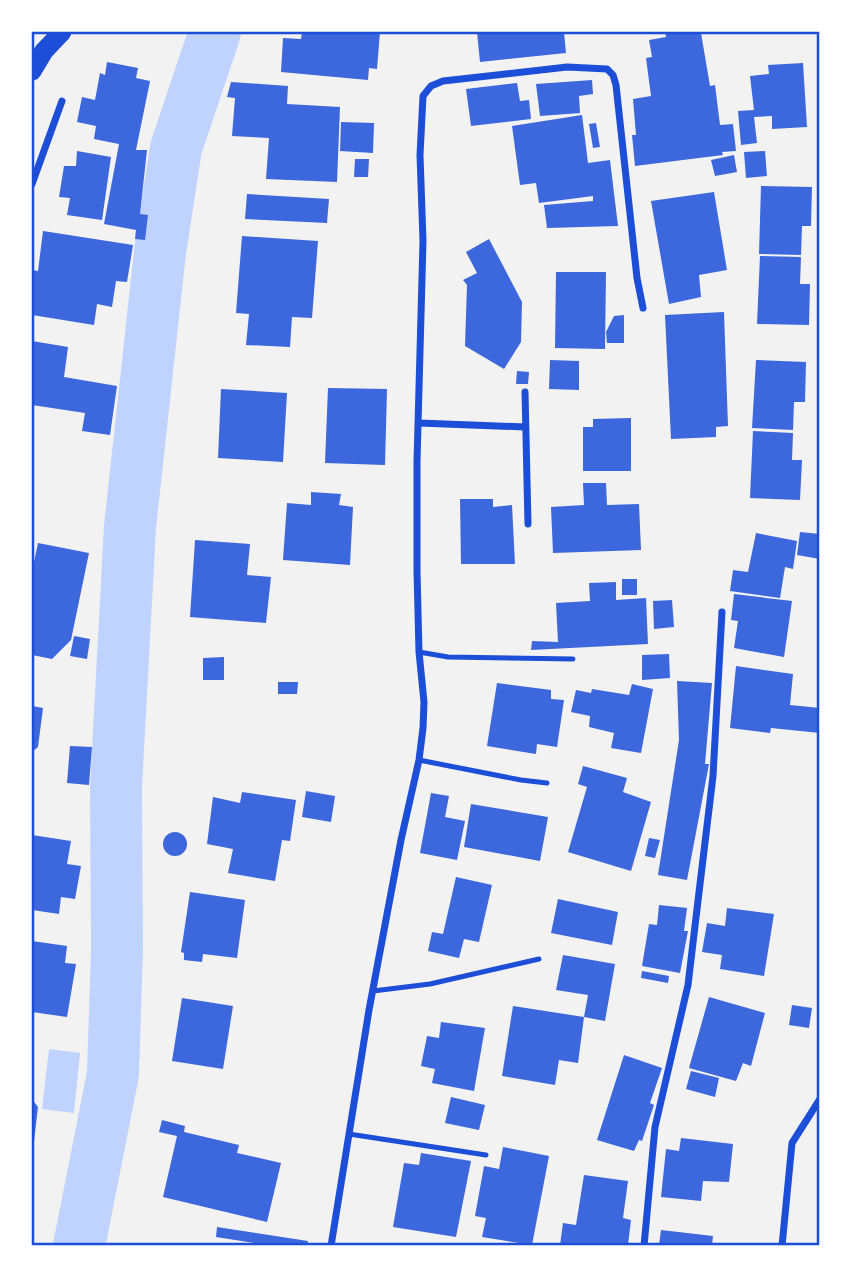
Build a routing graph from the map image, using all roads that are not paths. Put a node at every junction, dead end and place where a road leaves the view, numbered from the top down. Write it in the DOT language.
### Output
graph roads {
  1 [pos="62,32"];
  2 [pos="32,71"];
  3 [pos="62,101"];
  4 [pos="32,184"];
  5 [pos="643,308"];
  6 [pos="525,392"];
  7 [pos="419,423"];
  8 [pos="525,427"];
  9 [pos="528,524"];
  10 [pos="722,612"];
  11 [pos="419,652"];
  12 [pos="573,659"];
  13 [pos="419,760"];
  14 [pos="547,783"];
  15 [pos="539,959"];
  16 [pos="373,991"];
  17 [pos="820,1099"];
  18 [pos="349,1134"];
  19 [pos="486,1155"];
  20 [pos="331,1245"];
  21 [pos="644,1245"];
  22 [pos="782,1245"];
  1 -- 2 [label="highway"];
  3 -- 4 [label="street"];
  5 -- 7 [label="street"];
  6 -- 8 [label="street"];
  7 -- 8 [label="street"];
  7 -- 11 [label="street"];
  8 -- 9 [label="street"];
  10 -- 21 [label="street"];
  11 -- 12 [label="lane"];
  11 -- 13 [label="street"];
  13 -- 14 [label="lane"];
  13 -- 16 [label="street"];
  15 -- 16 [label="lane"];
  16 -- 18 [label="street"];
  17 -- 22 [label="street"];
  18 -- 19 [label="lane"];
  18 -- 20 [label="street"];
}
